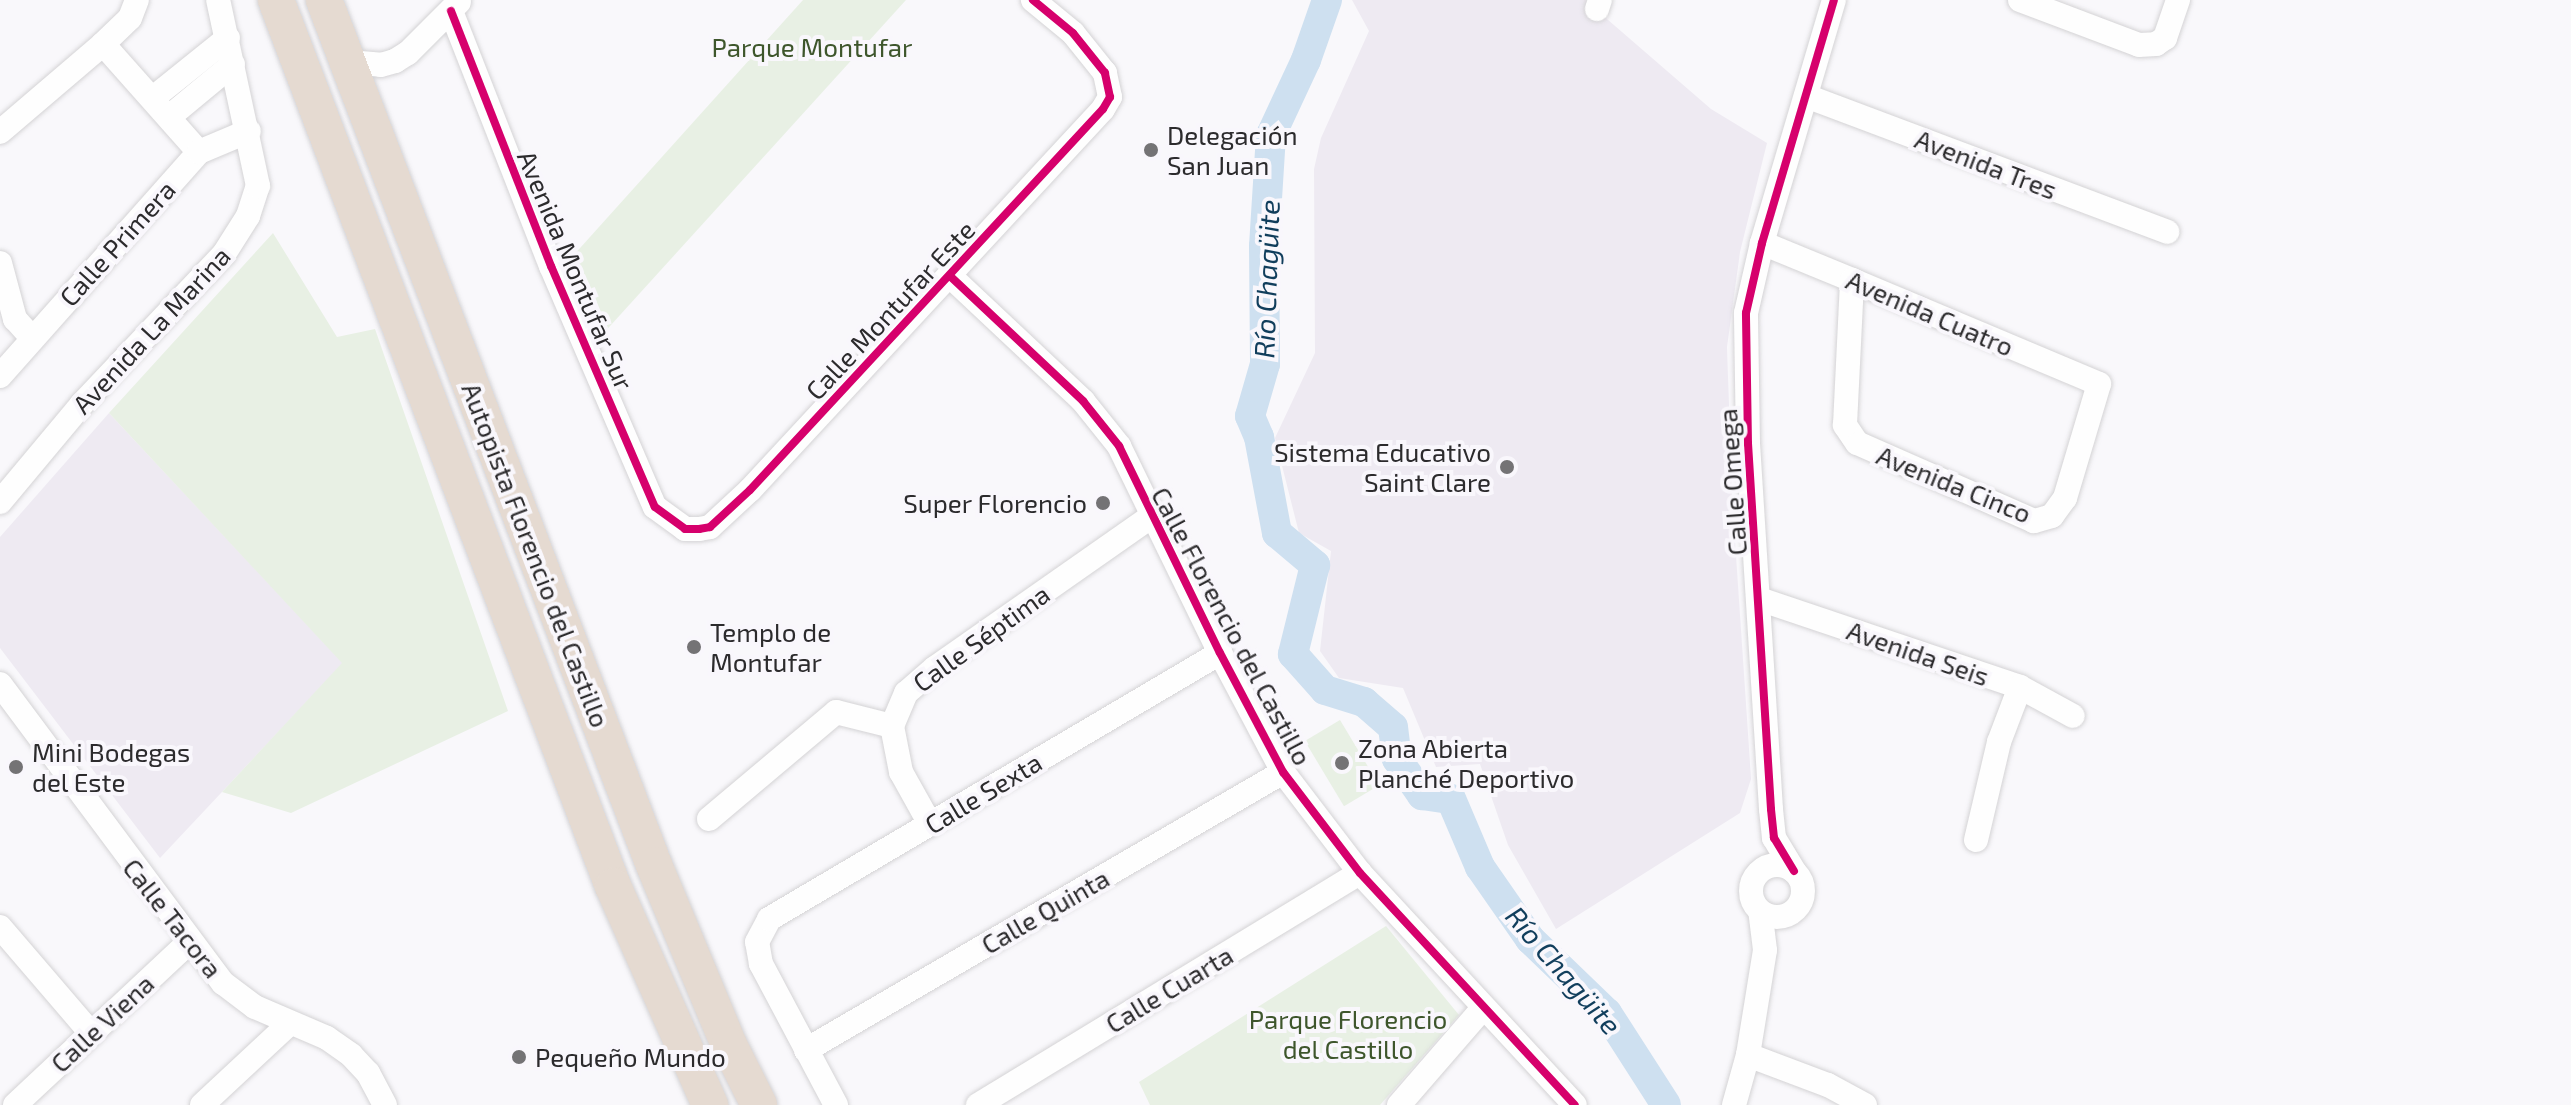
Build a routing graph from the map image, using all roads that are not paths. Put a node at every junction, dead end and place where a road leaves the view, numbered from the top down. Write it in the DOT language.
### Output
graph roads {
  1 [pos="137,0"];
  2 [pos="218,0"];
  3 [pos="276,0"];
  4 [pos="324,0"];
  5 [pos="1033,0"];
  6 [pos="1834,0"];
  7 [pos="2020,0"];
  8 [pos="2178,0"];
  9 [pos="455,6"];
  10 [pos="228,38"];
  11 [pos="103,44"];
  12 [pos="349,62"];
  13 [pos="233,64"];
  14 [pos="1806,96"];
  15 [pos="153,98"];
  16 [pos="169,117"];
  17 [pos="249,131"];
  18 [pos="0,132"];
  19 [pos="199,152"];
  20 [pos="2167,232"];
  21 [pos="1762,243"];
  22 [pos="0,263"];
  23 [pos="950,276"];
  24 [pos="1852,280"];
  25 [pos="32,338"];
  26 [pos="0,376"];
  27 [pos="0,502"];
  28 [pos="2052,516"];
  29 [pos="1151,517"];
  30 [pos="685,529"];
  31 [pos="1759,599"];
  32 [pos="1220,653"];
  33 [pos="0,684"];
  34 [pos="2020,687"];
  35 [pos="2073,716"];
  36 [pos="892,726"];
  37 [pos="1283,772"];
  38 [pos="709,819"];
  39 [pos="930,824"];
  40 [pos="1774,838"];
  41 [pos="1976,840"];
  42 [pos="1763,869"];
  43 [pos="1794,871"];
  44 [pos="1360,873"];
  45 [pos="1760,912"];
  46 [pos="1787,916"];
  47 [pos="0,927"];
  48 [pos="189,942"];
  49 [pos="1765,950"];
  50 [pos="1483,1008"];
  51 [pos="290,1023"];
  52 [pos="91,1033"];
  53 [pos="806,1050"];
  54 [pos="1748,1055"];
  55 [pos="376,1101"];
  56 [pos="1571,1104"];
  57 [pos="15,1105"];
  58 [pos="202,1105"];
  59 [pos="710,1105"];
  60 [pos="759,1105"];
  61 [pos="836,1105"];
  62 [pos="978,1105"];
  63 [pos="1399,1105"];
  64 [pos="1734,1105"];
  65 [pos="1865,1105"];
  1 -- 11 [label="street"];
  2 -- 10 [label="street, Avenida La Marina"];
  3 -- 59 [label="highway, Autopista Florencio del Castillo"];
  4 -- 12 [label="highway, Autopista Florencio del Castillo"];
  5 -- 23 [label="street, Calle Montufar Este"];
  6 -- 14 [label="street, Calle Omega"];
  7 -- 8 [label="street"];
  9 -- 12 [label="street"];
  9 -- 30 [label="street, Avenida Montufar Sur"];
  10 -- 13 [label="street, Avenida La Marina"];
  10 -- 15 [label="street"];
  11 -- 15 [label="street"];
  11 -- 18 [label="street"];
  12 -- 60 [label="highway, Autopista Florencio del Castillo"];
  13 -- 16 [label="street"];
  13 -- 17 [label="street, Avenida La Marina"];
  14 -- 20 [label="street, Avenida Tres"];
  14 -- 21 [label="street, Calle Omega"];
  15 -- 16 [label="street"];
  16 -- 19 [label="street"];
  17 -- 19 [label="street, Calle Primera"];
  17 -- 27 [label="street, Avenida La Marina"];
  19 -- 25 [label="street, Calle Primera"];
  21 -- 24 [label="street, Avenida Cuatro"];
  21 -- 31 [label="street, Calle Omega"];
  22 -- 25 [label="street"];
  23 -- 29 [label="street, Calle Florencio del Castillo"];
  23 -- 30 [label="street, Calle Montufar Este"];
  24 -- 28 [label="street, Avenida Cinco"];
  24 -- 28 [label="street, Avenida Cuatro"];
  25 -- 26 [label="street, Calle Primera"];
  29 -- 32 [label="street, Calle Florencio del Castillo"];
  29 -- 36 [label="street, Calle Séptima"];
  31 -- 34 [label="street, Avenida Seis"];
  31 -- 40 [label="street, Calle Omega"];
  32 -- 37 [label="street, Calle Florencio del Castillo"];
  32 -- 39 [label="street, Calle Sexta"];
  33 -- 48 [label="street, Calle Tacora"];
  34 -- 35 [label="street, Avenida Seis"];
  34 -- 41 [label="street"];
  36 -- 38 [label="street"];
  36 -- 39 [label="street"];
  37 -- 44 [label="street, Calle Florencio del Castillo"];
  37 -- 53 [label="street, Calle Quinta"];
  39 -- 53 [label="street, Calle Sexta"];
  40 -- 42 [label="street, Calle Omega"];
  40 -- 43 [label="street, Calle Omega"];
  42 -- 43 [label="street"];
  42 -- 45 [label="street"];
  43 -- 46 [label="street"];
  44 -- 50 [label="street, Calle Florencio del Castillo"];
  44 -- 62 [label="street, Calle Cuarta"];
  45 -- 46 [label="street"];
  45 -- 49 [label="street"];
  46 -- 49 [label="street"];
  47 -- 52 [label="street"];
  48 -- 51 [label="street, Calle Tacora"];
  48 -- 52 [label="street, Calle Viena"];
  49 -- 54 [label="street"];
  50 -- 56 [label="street, Calle Florencio del Castillo"];
  50 -- 63 [label="street"];
  51 -- 55 [label="street, Calle Tacora"];
  51 -- 58 [label="street"];
  52 -- 57 [label="street, Calle Viena"];
  53 -- 61 [label="street"];
  54 -- 64 [label="street"];
  54 -- 65 [label="street"];
}
